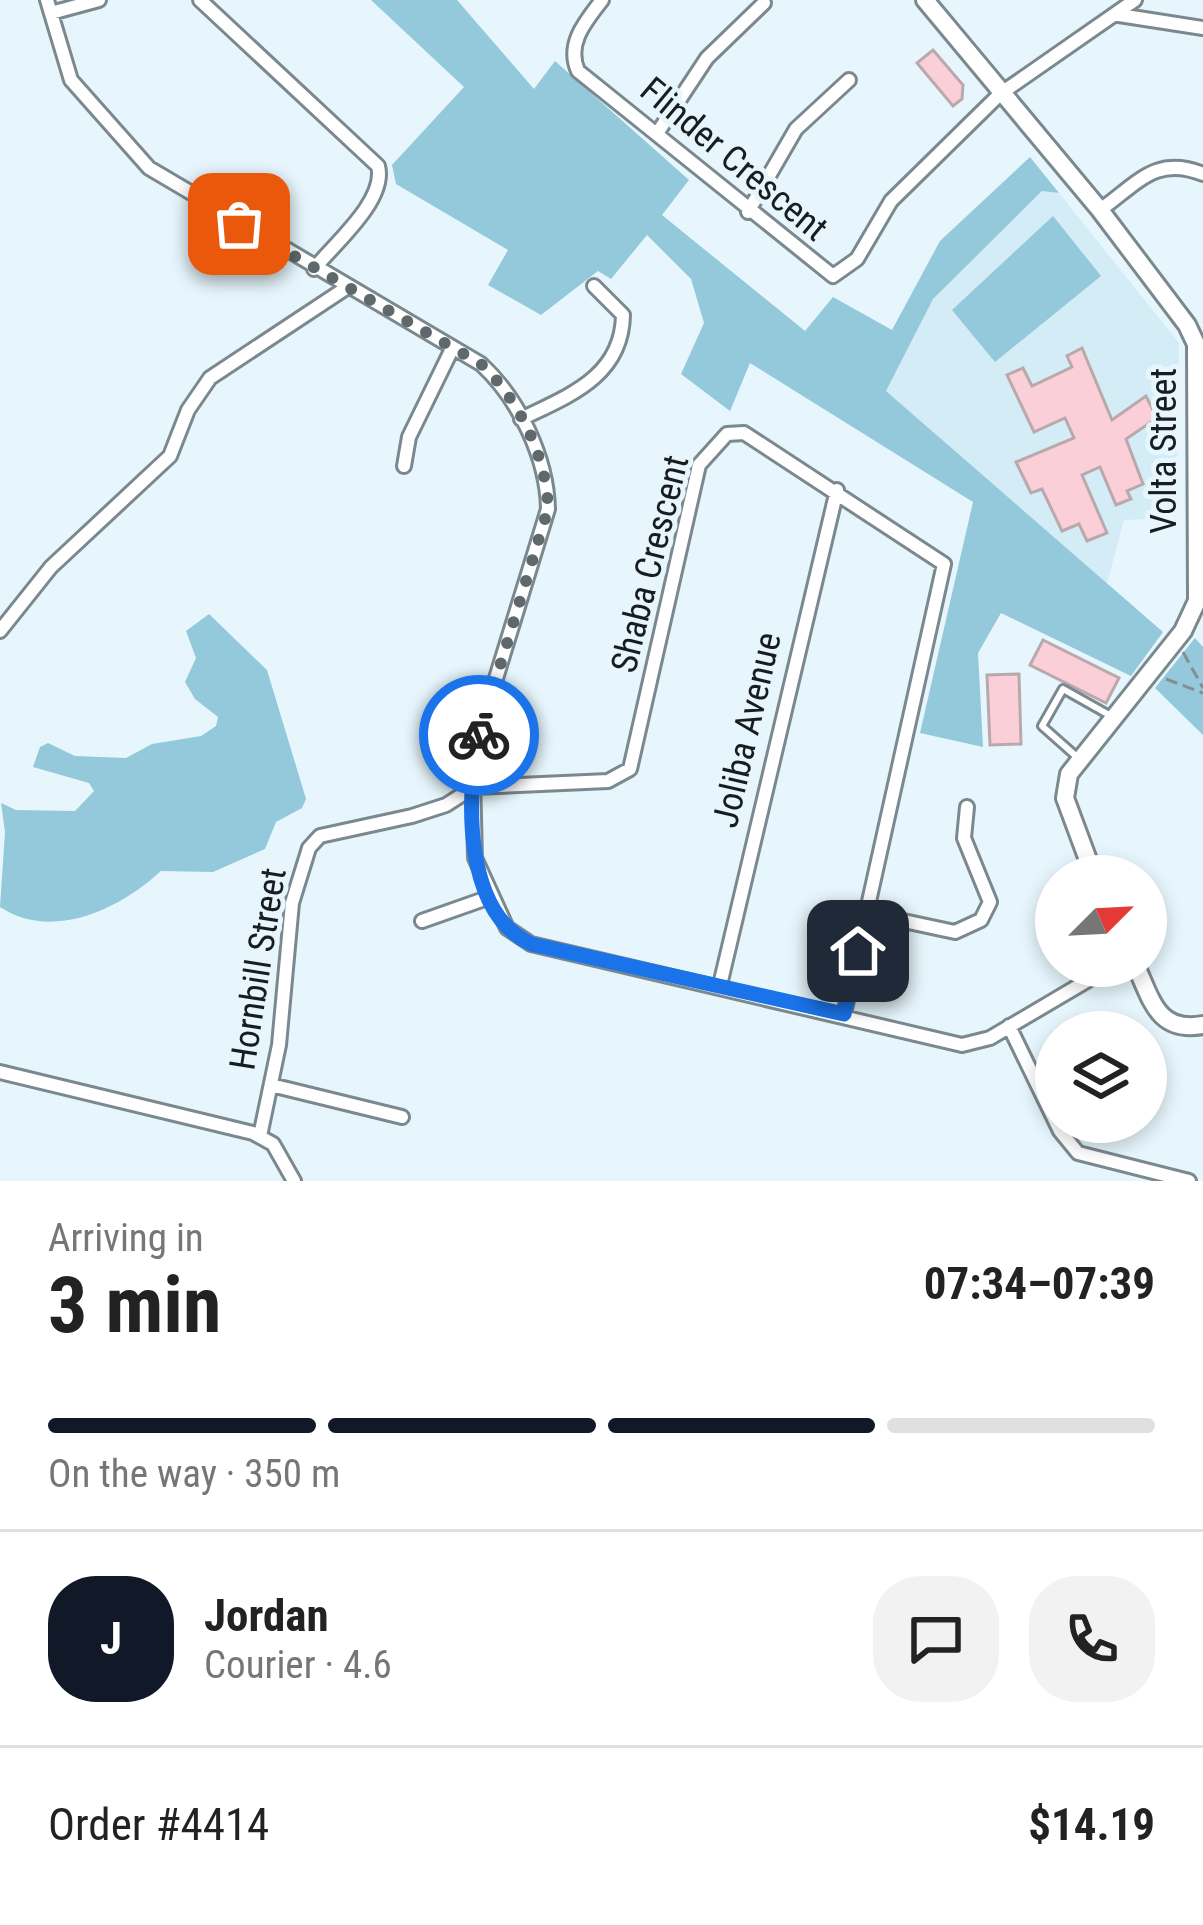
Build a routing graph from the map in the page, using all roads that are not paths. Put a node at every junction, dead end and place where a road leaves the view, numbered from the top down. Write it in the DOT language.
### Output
graph roads {
  1 [pos="99,0"];
  2 [pos="200,0"];
  3 [pos="602,0"];
  4 [pos="925,0"];
  5 [pos="1135,0"];
  6 [pos="764,4"];
  7 [pos="49,7"];
  8 [pos="1118,15"];
  9 [pos="1203,28"];
  10 [pos="849,80"];
  11 [pos="1000,94"];
  12 [pos="658,132"];
  13 [pos="1203,174"];
  14 [pos="1100,210"];
  15 [pos="748,212"];
  16 [pos="314,269"];
  17 [pos="594,286"];
  18 [pos="346,288"];
  19 [pos="452,349"];
  20 [pos="520,419"];
  21 [pos="404,466"];
  22 [pos="837,490"];
  23 [pos="1200,601"];
  24 [pos="0,631"];
  25 [pos="1111,716"];
  26 [pos="1078,757"];
  27 [pos="473,787"];
  28 [pos="967,807"];
  29 [pos="1086,855"];
  30 [pos="490,897"];
  31 [pos="866,913"];
  32 [pos="422,921"];
  33 [pos="720,985"];
  34 [pos="1076,987"];
  35 [pos="1147,987"];
  36 [pos="844,1014"];
  37 [pos="1203,1025"];
  38 [pos="1010,1026"];
  39 [pos="0,1072"];
  40 [pos="271,1085"];
  41 [pos="402,1117"];
  42 [pos="260,1136"];
  43 [pos="294,1181"];
  44 [pos="1189,1181"];
  1 -- 7 [label="street"];
  2 -- 16 [label="street"];
  3 -- 12 [label="street, Flinder Crescent"];
  4 -- 11 [label="street, Volta Street"];
  5 -- 8 [label="street"];
  6 -- 12 [label="street"];
  7 -- 16 [label="street"];
  8 -- 9 [label="street"];
  8 -- 11 [label="street"];
  10 -- 15 [label="street"];
  11 -- 14 [label="street, Volta Street"];
  11 -- 15 [label="street, Flinder Crescent"];
  12 -- 15 [label="street, Flinder Crescent"];
  13 -- 14 [label="street"];
  14 -- 23 [label="street, Volta Street"];
  16 -- 18 [label="street"];
  17 -- 20 [label="street"];
  18 -- 19 [label="street"];
  18 -- 24 [label="street"];
  19 -- 20 [label="street"];
  19 -- 21 [label="street"];
  20 -- 27 [label="street"];
  22 -- 27 [label="street, Shaba Crescent"];
  22 -- 31 [label="street, Shaba Crescent"];
  22 -- 33 [label="street, Joliba Avenue"];
  23 -- 25 [label="street, Volta Street"];
  25 -- 26 [label="street, Volta Street"];
  25 -- 26 [label="lane"];
  26 -- 29 [label="street"];
  27 -- 30 [label="street"];
  27 -- 40 [label="street, Hornbill Street"];
  28 -- 31 [label="street"];
  30 -- 32 [label="street"];
  30 -- 33 [label="street"];
  31 -- 36 [label="street, Shaba Crescent"];
  33 -- 36 [label="street"];
  34 -- 38 [label="street"];
  35 -- 37 [label="street"];
  36 -- 38 [label="street"];
  38 -- 44 [label="street"];
  39 -- 42 [label="street"];
  40 -- 41 [label="street"];
  40 -- 42 [label="street, Hornbill Street"];
  42 -- 43 [label="street"];
}
